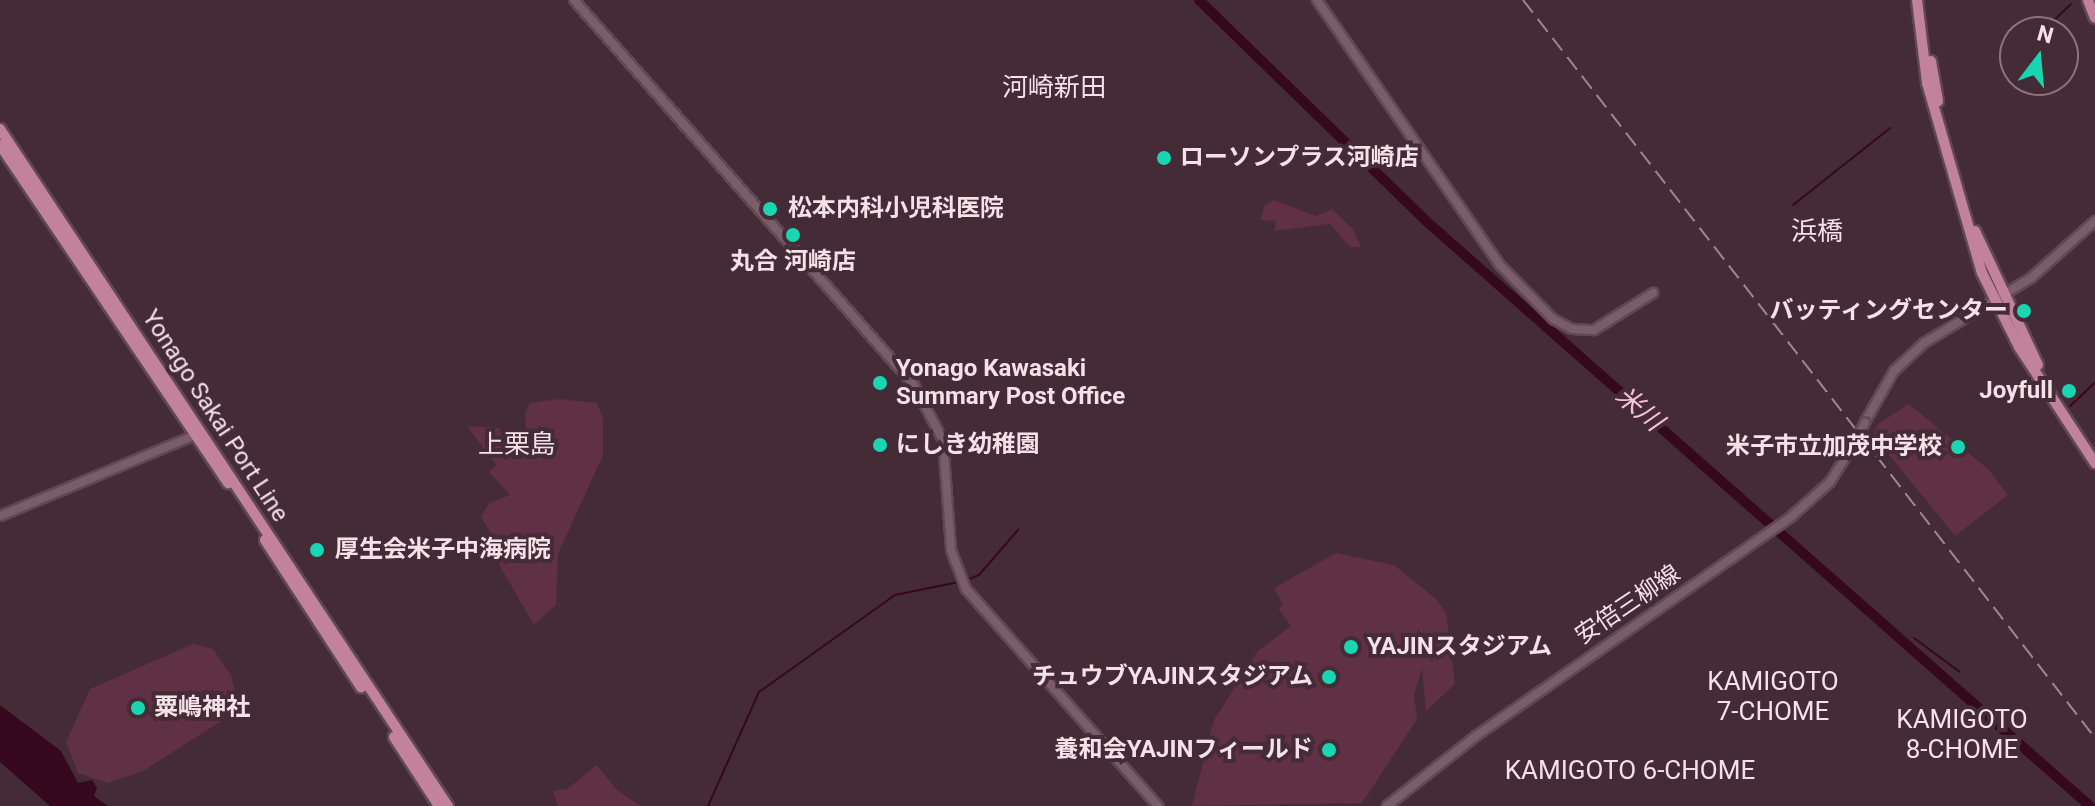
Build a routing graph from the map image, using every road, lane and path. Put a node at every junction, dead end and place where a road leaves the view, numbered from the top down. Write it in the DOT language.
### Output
graph roads {
  1 [pos="574,0"];
  2 [pos="1317,0"];
  3 [pos="1920,0"];
  4 [pos="2088,0"];
  5 [pos="2095,18"];
  6 [pos="0,129"];
  7 [pos="0,145"];
  8 [pos="2095,221"];
  9 [pos="1653,293"];
  10 [pos="1999,300"];
  11 [pos="196,435"];
  12 [pos="2095,452"];
  13 [pos="2095,463"];
  14 [pos="0,516"];
  15 [pos="439,806"];
  16 [pos="448,806"];
  17 [pos="1158,806"];
  18 [pos="1387,806"];
  1 -- 17 [label="street"];
  2 -- 9 [label="street"];
  3 -- 10 [label="main road"];
  4 -- 5 [label="main road"];
  6 -- 16 [label="main road, Yonago Sakai Port Line"];
  7 -- 11 [label="main road, Yonago Sakai Port Line"];
  8 -- 10 [label="street"];
  10 -- 12 [label="main road"];
  10 -- 13 [label="main road"];
  10 -- 18 [label="street, 安倍三柳線, bridge"];
  11 -- 14 [label="street"];
  11 -- 15 [label="main road, Yonago Sakai Port Line"];
}
